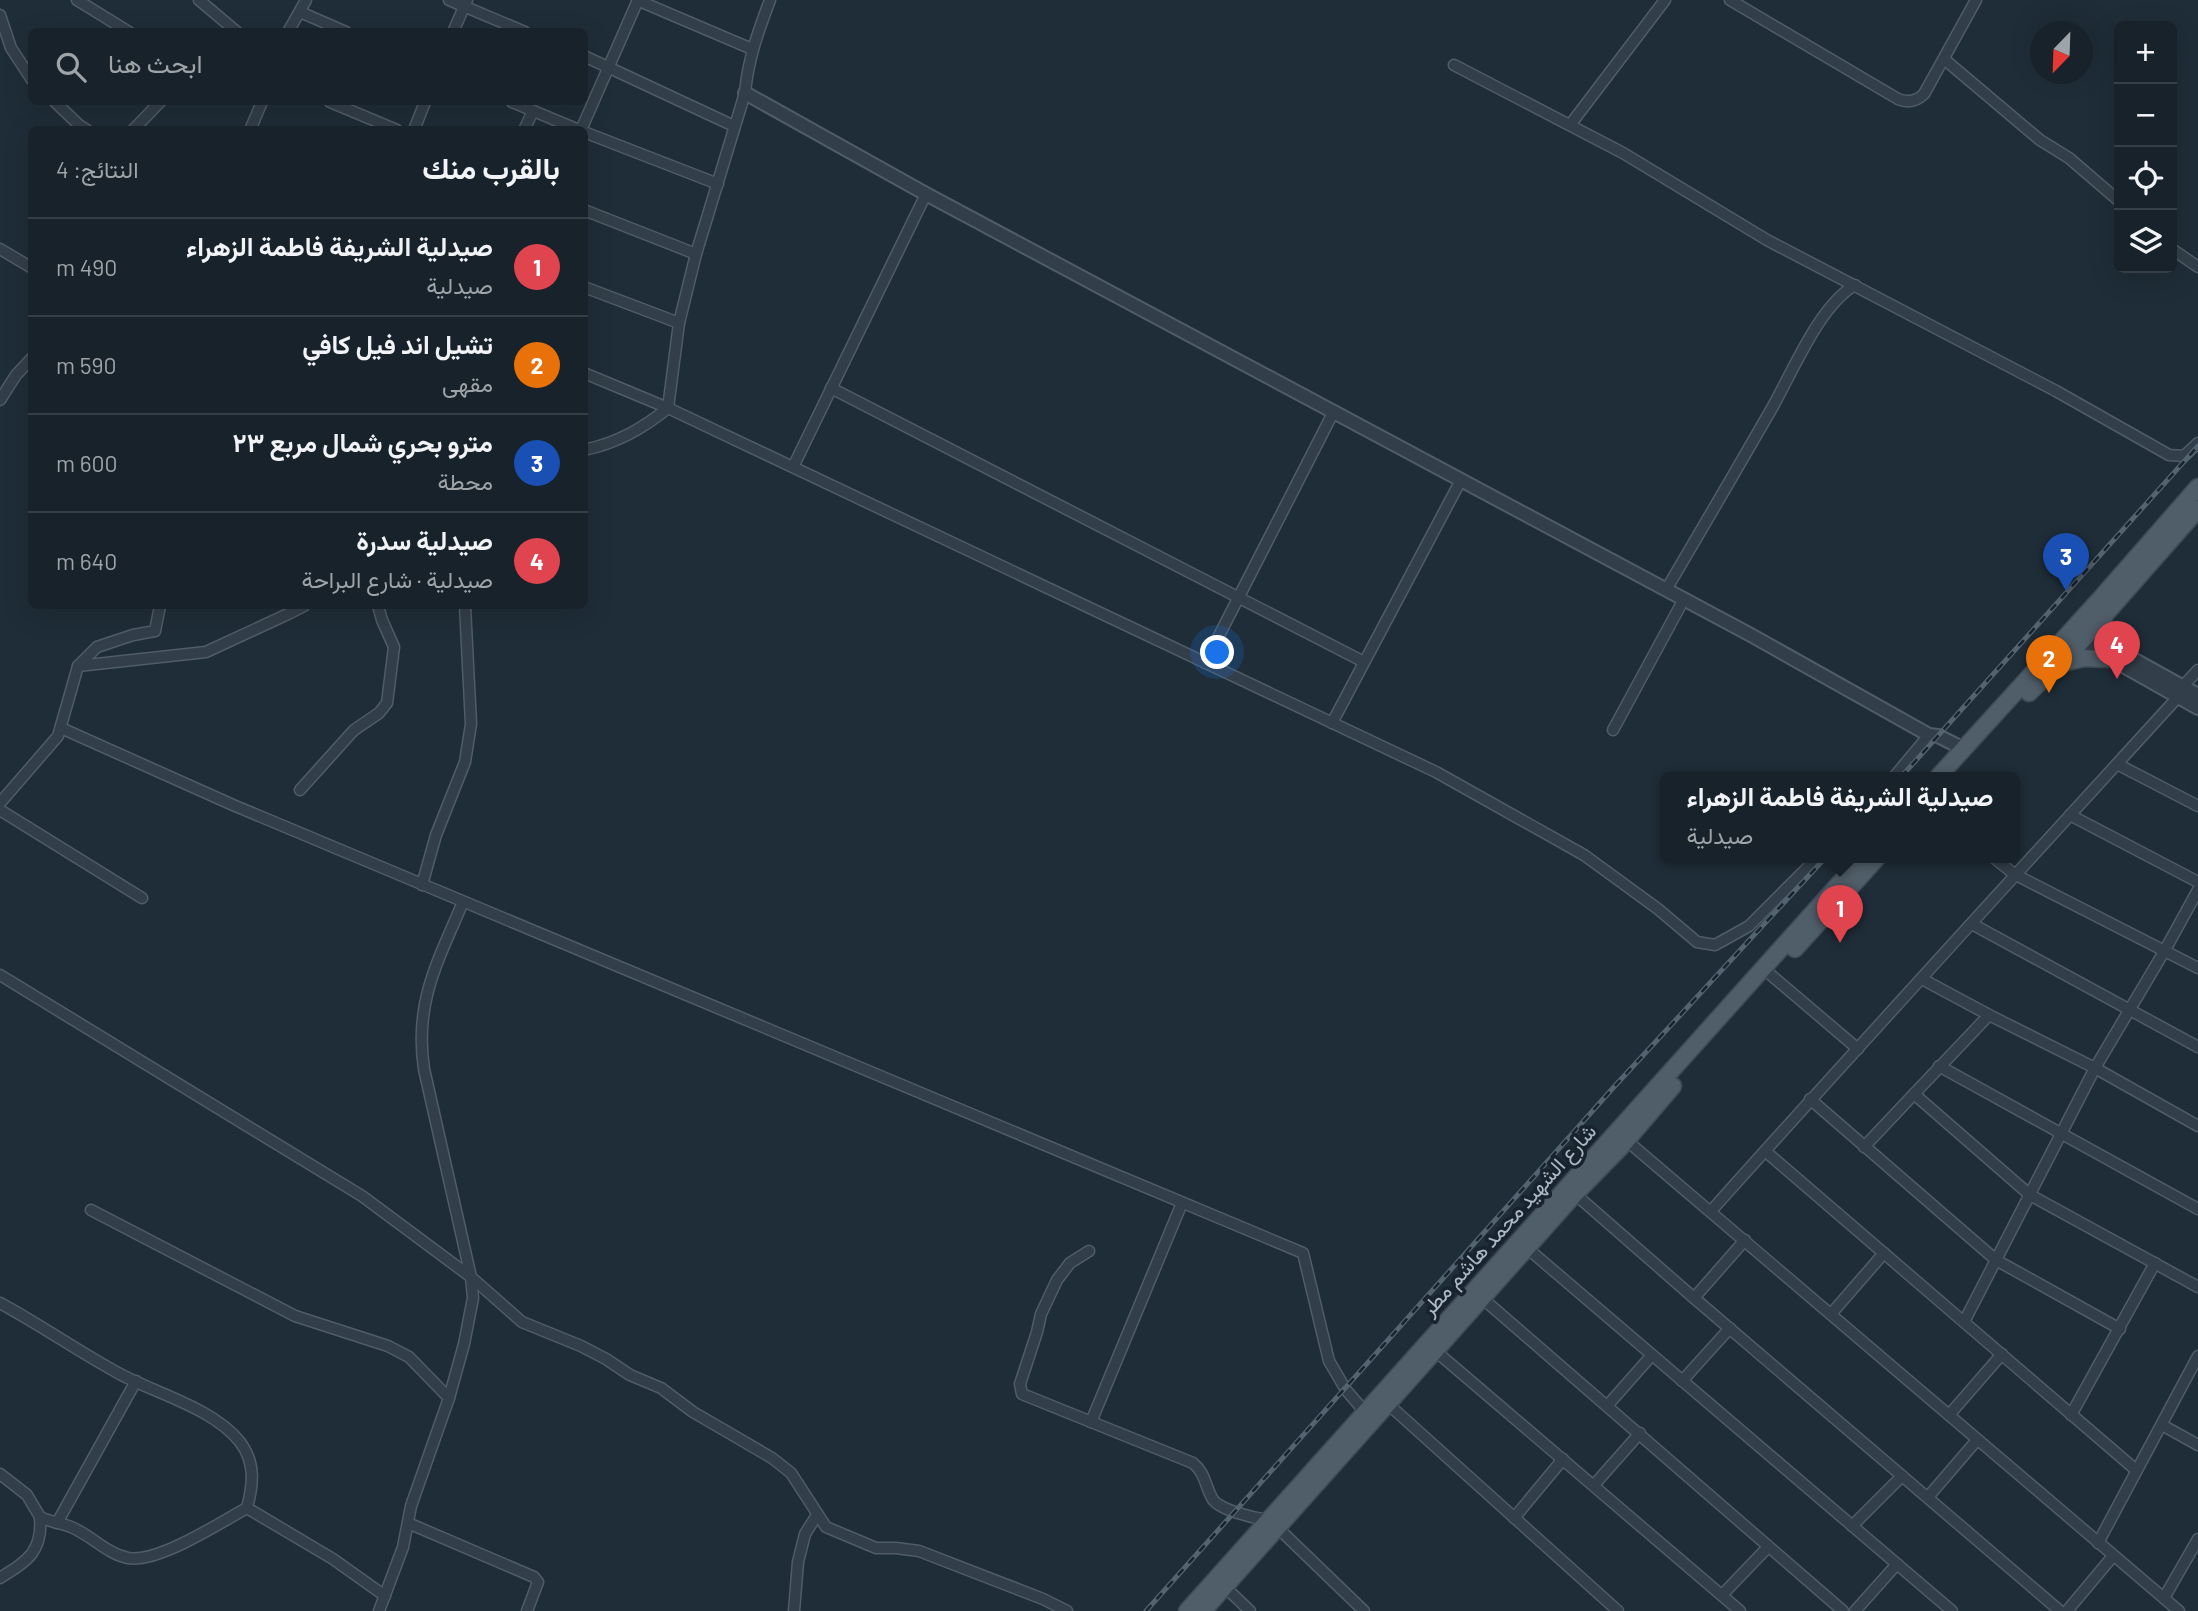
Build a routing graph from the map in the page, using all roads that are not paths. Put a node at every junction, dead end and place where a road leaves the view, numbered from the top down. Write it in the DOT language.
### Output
graph roads {
  1 [pos="77,0"];
  2 [pos="200,0"];
  3 [pos="306,0"];
  4 [pos="449,0"];
  5 [pos="638,0"];
  6 [pos="770,0"];
  7 [pos="1665,0"];
  8 [pos="1730,0"];
  9 [pos="1976,0"];
  10 [pos="465,3"];
  11 [pos="300,12"];
  12 [pos="0,15"];
  13 [pos="122,28"];
  14 [pos="232,28"];
  15 [pos="290,28"];
  16 [pos="337,28"];
  17 [pos="455,28"];
  18 [pos="517,28"];
  19 [pos="752,49"];
  20 [pos="588,58"];
  21 [pos="1944,60"];
  22 [pos="1454,65"];
  23 [pos="608,66"];
  24 [pos="28,74"];
  25 [pos="745,93"];
  26 [pos="58,105"];
  27 [pos="157,105"];
  28 [pos="261,105"];
  29 [pos="337,105"];
  30 [pos="424,105"];
  31 [pos="519,105"];
  32 [pos="533,111"];
  33 [pos="734,125"];
  34 [pos="1570,125"];
  35 [pos="81,126"];
  36 [pos="137,126"];
  37 [pos="252,126"];
  38 [pos="387,126"];
  39 [pos="416,126"];
  40 [pos="525,126"];
  41 [pos="572,126"];
  42 [pos="584,126"];
  43 [pos="588,132"];
  44 [pos="718,184"];
  45 [pos="926,194"];
  46 [pos="2114,197"];
  47 [pos="588,212"];
  48 [pos="0,249"];
  49 [pos="2177,252"];
  50 [pos="696,254"];
  51 [pos="28,266"];
  52 [pos="2198,267"];
  53 [pos="1855,285"];
  54 [pos="588,289"];
  55 [pos="679,323"];
  56 [pos="28,362"];
  57 [pos="588,375"];
  58 [pos="831,388"];
  59 [pos="0,400"];
  60 [pos="668,408"];
  61 [pos="1334,411"];
  62 [pos="2198,443"];
  63 [pos="588,449"];
  64 [pos="793,467"];
  65 [pos="1461,480"];
  66 [pos="2198,487"];
  67 [pos="2198,509"];
  68 [pos="1666,590"];
  69 [pos="1238,597"];
  70 [pos="1684,599"];
  71 [pos="159,609"];
  72 [pos="298,609"];
  73 [pos="378,609"];
  74 [pos="465,609"];
  75 [pos="2103,617"];
  76 [pos="2084,638"];
  77 [pos="2111,654"];
  78 [pos="1364,662"];
  79 [pos="1205,663"];
  80 [pos="2059,664"];
  81 [pos="78,666"];
  82 [pos="2198,670"];
  83 [pos="2180,692"];
  84 [pos="2198,695"];
  85 [pos="2198,708"];
  86 [pos="1332,723"];
  87 [pos="61,727"];
  88 [pos="1613,730"];
  89 [pos="1929,735"];
  90 [pos="1964,749"];
  91 [pos="2117,764"];
  92 [pos="1898,772"];
  93 [pos="1943,772"];
  94 [pos="1956,772"];
  95 [pos="300,790"];
  96 [pos="0,803"];
  97 [pos="2198,806"];
  98 [pos="0,810"];
  99 [pos="2070,815"];
  100 [pos="1812,863"];
  101 [pos="1858,863"];
  102 [pos="1873,863"];
  103 [pos="2000,863"];
  104 [pos="2014,874"];
  105 [pos="2198,882"];
  106 [pos="422,885"];
  107 [pos="2198,890"];
  108 [pos="142,898"];
  109 [pos="463,902"];
  110 [pos="1972,924"];
  111 [pos="2165,950"];
  112 [pos="2198,968"];
  113 [pos="0,975"];
  114 [pos="1771,975"];
  115 [pos="1922,979"];
  116 [pos="2129,1009"];
  117 [pos="1989,1015"];
  118 [pos="2198,1048"];
  119 [pos="1858,1049"];
  120 [pos="1939,1066"];
  121 [pos="2095,1068"];
  122 [pos="1914,1094"];
  123 [pos="1811,1099"];
  124 [pos="2198,1126"];
  125 [pos="2062,1135"];
  126 [pos="1626,1140"];
  127 [pos="1864,1147"];
  128 [pos="1765,1151"];
  129 [pos="1575,1194"];
  130 [pos="2030,1195"];
  131 [pos="1182,1203"];
  132 [pos="2198,1209"];
  133 [pos="91,1210"];
  134 [pos="1711,1211"];
  135 [pos="1745,1240"];
  136 [pos="1527,1248"];
  137 [pos="1089,1251"];
  138 [pos="1884,1253"];
  139 [pos="1996,1260"];
  140 [pos="2155,1263"];
  141 [pos="471,1278"];
  142 [pos="2198,1287"];
  143 [pos="1482,1298"];
  144 [pos="1694,1298"];
  145 [pos="0,1303"];
  146 [pos="1831,1314"];
  147 [pos="1965,1320"];
  148 [pos="1730,1328"];
  149 [pos="2120,1329"];
  150 [pos="1431,1347"];
  151 [pos="2002,1354"];
  152 [pos="1652,1355"];
  153 [pos="2197,1362"];
  154 [pos="136,1381"];
  155 [pos="1682,1381"];
  156 [pos="449,1398"];
  157 [pos="1388,1404"];
  158 [pos="1607,1406"];
  159 [pos="1366,1412"];
  160 [pos="1949,1415"];
  161 [pos="2071,1415"];
  162 [pos="1091,1422"];
  163 [pos="2162,1425"];
  164 [pos="1640,1433"];
  165 [pos="1977,1440"];
  166 [pos="2198,1446"];
  167 [pos="1563,1459"];
  168 [pos="2136,1470"];
  169 [pos="0,1474"];
  170 [pos="1902,1476"];
  171 [pos="1594,1485"];
  172 [pos="1928,1497"];
  173 [pos="247,1508"];
  174 [pos="817,1515"];
  175 [pos="40,1517"];
  176 [pos="1514,1518"];
  177 [pos="57,1523"];
  178 [pos="408,1523"];
  179 [pos="1273,1524"];
  180 [pos="1852,1526"];
  181 [pos="2198,1539"];
  182 [pos="2098,1543"];
  183 [pos="1768,1547"];
  184 [pos="2113,1556"];
  185 [pos="1897,1564"];
  186 [pos="0,1578"];
  187 [pos="1224,1587"];
  188 [pos="1722,1595"];
  189 [pos="385,1596"];
  190 [pos="2164,1598"];
  191 [pos="379,1611"];
  192 [pos="527,1611"];
  193 [pos="794,1611"];
  194 [pos="1067,1611"];
  195 [pos="1187,1611"];
  196 [pos="1203,1611"];
  197 [pos="1250,1611"];
  198 [pos="1364,1611"];
  199 [pos="1618,1611"];
  200 [pos="1740,1611"];
  201 [pos="1843,1611"];
  202 [pos="1855,1611"];
  203 [pos="1952,1611"];
  204 [pos="2060,1611"];
  205 [pos="2179,1611"];
  1 -- 13 [label="street"];
  2 -- 14 [label="street"];
  3 -- 11 [label="street"];
  4 -- 10 [label="street"];
  5 -- 19 [label="street"];
  5 -- 23 [label="street"];
  6 -- 19 [label="street"];
  7 -- 34 [label="street"];
  8 -- 21 [label="street"];
  9 -- 21 [label="street"];
  10 -- 17 [label="street"];
  10 -- 18 [label="street"];
  11 -- 15 [label="street"];
  11 -- 16 [label="street"];
  12 -- 24 [label="street"];
  19 -- 25 [label="street"];
  20 -- 23 [label="street"];
  21 -- 46 [label="street"];
  22 -- 34 [label="street"];
  23 -- 33 [label="street"];
  23 -- 42 [label="street"];
  25 -- 33 [label="street"];
  25 -- 45 [label="street"];
  26 -- 35 [label="street"];
  27 -- 36 [label="street"];
  28 -- 37 [label="street"];
  29 -- 38 [label="street"];
  30 -- 39 [label="street"];
  31 -- 32 [label="street"];
  32 -- 40 [label="street"];
  32 -- 41 [label="street"];
  33 -- 44 [label="street"];
  34 -- 53 [label="street"];
  43 -- 44 [label="street"];
  44 -- 50 [label="street"];
  45 -- 58 [label="street"];
  45 -- 61 [label="street"];
  47 -- 50 [label="street"];
  48 -- 51 [label="street"];
  49 -- 52 [label="street"];
  50 -- 55 [label="street"];
  53 -- 62 [label="street"];
  53 -- 68 [label="street"];
  54 -- 55 [label="street"];
  55 -- 60 [label="street"];
  56 -- 59 [label="street"];
  57 -- 60 [label="street"];
  58 -- 64 [label="street"];
  58 -- 69 [label="street"];
  60 -- 63 [label="street"];
  60 -- 64 [label="street"];
  61 -- 65 [label="street"];
  61 -- 69 [label="street"];
  64 -- 79 [label="street"];
  65 -- 68 [label="street"];
  65 -- 78 [label="street"];
  66 -- 90 [label="main road"];
  67 -- 75 [label="main road"];
  68 -- 70 [label="street"];
  69 -- 78 [label="street"];
  69 -- 79 [label="street"];
  70 -- 88 [label="street"];
  70 -- 89 [label="street"];
  71 -- 81 [label="street"];
  72 -- 81 [label="street"];
  73 -- 95 [label="street"];
  74 -- 106 [label="street"];
  75 -- 76 [label="main road"];
  75 -- 77 [label="main road"];
  76 -- 77 [label="street"];
  76 -- 80 [label="main road"];
  77 -- 80 [label="main road"];
  77 -- 83 [label="street"];
  78 -- 86 [label="street"];
  79 -- 86 [label="street"];
  80 -- 94 [label="main road"];
  81 -- 87 [label="street"];
  82 -- 83 [label="street"];
  83 -- 84 [label="street"];
  83 -- 85 [label="street"];
  83 -- 91 [label="street"];
  86 -- 100 [label="street"];
  87 -- 96 [label="street"];
  87 -- 106 [label="street"];
  89 -- 90 [label="street"];
  89 -- 92 [label="street"];
  90 -- 93 [label="main road"];
  91 -- 97 [label="street"];
  91 -- 99 [label="street"];
  98 -- 108 [label="street"];
  99 -- 104 [label="street"];
  99 -- 105 [label="street"];
  101 -- 150 [label="main road, شارع الشهيد محمد هاشم مطر"];
  102 -- 114 [label="main road, شارع الشهيد محمد هاشم مطر"];
  103 -- 104 [label="street"];
  104 -- 110 [label="street"];
  104 -- 111 [label="street"];
  106 -- 109 [label="street"];
  107 -- 111 [label="street"];
  109 -- 131 [label="street"];
  109 -- 141 [label="street"];
  110 -- 115 [label="street"];
  110 -- 116 [label="street"];
  111 -- 112 [label="street"];
  111 -- 116 [label="street"];
  113 -- 141 [label="street"];
  114 -- 119 [label="street"];
  114 -- 126 [label="main road, شارع الشهيد محمد هاشم مطر"];
  115 -- 117 [label="street"];
  115 -- 119 [label="street"];
  116 -- 118 [label="street"];
  116 -- 121 [label="street"];
  117 -- 120 [label="street"];
  117 -- 121 [label="street"];
  119 -- 123 [label="street"];
  120 -- 122 [label="street"];
  120 -- 125 [label="street"];
  121 -- 124 [label="street"];
  121 -- 125 [label="street"];
  122 -- 127 [label="street"];
  122 -- 130 [label="street"];
  123 -- 127 [label="street"];
  123 -- 128 [label="street"];
  125 -- 130 [label="street"];
  125 -- 132 [label="street"];
  126 -- 129 [label="main road, شارع الشهيد محمد هاشم مطر"];
  126 -- 134 [label="street"];
  127 -- 139 [label="street"];
  128 -- 134 [label="street"];
  128 -- 138 [label="street"];
  129 -- 136 [label="main road, شارع الشهيد محمد هاشم مطر"];
  129 -- 144 [label="street"];
  130 -- 139 [label="street"];
  130 -- 140 [label="street"];
  131 -- 159 [label="street"];
  131 -- 162 [label="street"];
  133 -- 156 [label="street"];
  134 -- 135 [label="street"];
  135 -- 144 [label="street"];
  135 -- 146 [label="street"];
  136 -- 143 [label="main road, شارع الشهيد محمد هاشم مطر"];
  136 -- 152 [label="street"];
  137 -- 162 [label="street"];
  138 -- 146 [label="street"];
  138 -- 147 [label="street"];
  139 -- 147 [label="street"];
  139 -- 149 [label="street"];
  140 -- 142 [label="street"];
  140 -- 149 [label="street"];
  141 -- 156 [label="street"];
  141 -- 174 [label="street"];
  143 -- 150 [label="main road, شارع الشهيد محمد هاشم مطر"];
  143 -- 158 [label="street"];
  144 -- 148 [label="street"];
  145 -- 154 [label="street"];
  146 -- 160 [label="street"];
  147 -- 151 [label="street"];
  148 -- 155 [label="street"];
  148 -- 170 [label="street"];
  149 -- 161 [label="street"];
  150 -- 157 [label="main road, شارع الشهيد محمد هاشم مطر"];
  150 -- 159 [label="main road, شارع الشهيد محمد هاشم مطر"];
  150 -- 167 [label="street"];
  151 -- 160 [label="street"];
  151 -- 161 [label="street"];
  152 -- 155 [label="street"];
  152 -- 158 [label="street"];
  153 -- 163 [label="street"];
  154 -- 173 [label="street"];
  154 -- 177 [label="street"];
  155 -- 180 [label="street"];
  156 -- 178 [label="street"];
  157 -- 176 [label="street"];
  157 -- 179 [label="main road, شارع الشهيد محمد هاشم مطر"];
  158 -- 164 [label="street"];
  159 -- 179 [label="main road, شارع الشهيد محمد هاشم مطر"];
  160 -- 165 [label="street"];
  161 -- 168 [label="street"];
  162 -- 179 [label="street"];
  163 -- 166 [label="street"];
  163 -- 168 [label="street"];
  164 -- 171 [label="street"];
  164 -- 183 [label="street"];
  165 -- 172 [label="street"];
  165 -- 182 [label="street"];
  167 -- 171 [label="street"];
  167 -- 176 [label="street"];
  168 -- 182 [label="street"];
  169 -- 175 [label="street"];
  170 -- 172 [label="street"];
  170 -- 180 [label="street"];
  171 -- 188 [label="street"];
  172 -- 204 [label="street"];
  173 -- 177 [label="street"];
  173 -- 189 [label="street"];
  174 -- 193 [label="street"];
  174 -- 194 [label="street"];
  175 -- 177 [label="street"];
  175 -- 186 [label="street"];
  176 -- 199 [label="street"];
  178 -- 189 [label="street"];
  178 -- 192 [label="street"];
  179 -- 187 [label="main road, شارع الشهيد محمد هاشم مطر"];
  179 -- 195 [label="main road, شارع الشهيد محمد هاشم مطر"];
  179 -- 198 [label="street"];
  180 -- 185 [label="street"];
  181 -- 190 [label="street"];
  182 -- 184 [label="street"];
  183 -- 188 [label="street"];
  183 -- 201 [label="street"];
  184 -- 190 [label="street"];
  184 -- 204 [label="street"];
  185 -- 202 [label="street"];
  185 -- 203 [label="street"];
  187 -- 196 [label="main road, شارع الشهيد محمد هاشم مطر"];
  187 -- 197 [label="street"];
  188 -- 200 [label="street"];
  189 -- 191 [label="street"];
  190 -- 205 [label="street"];
}
